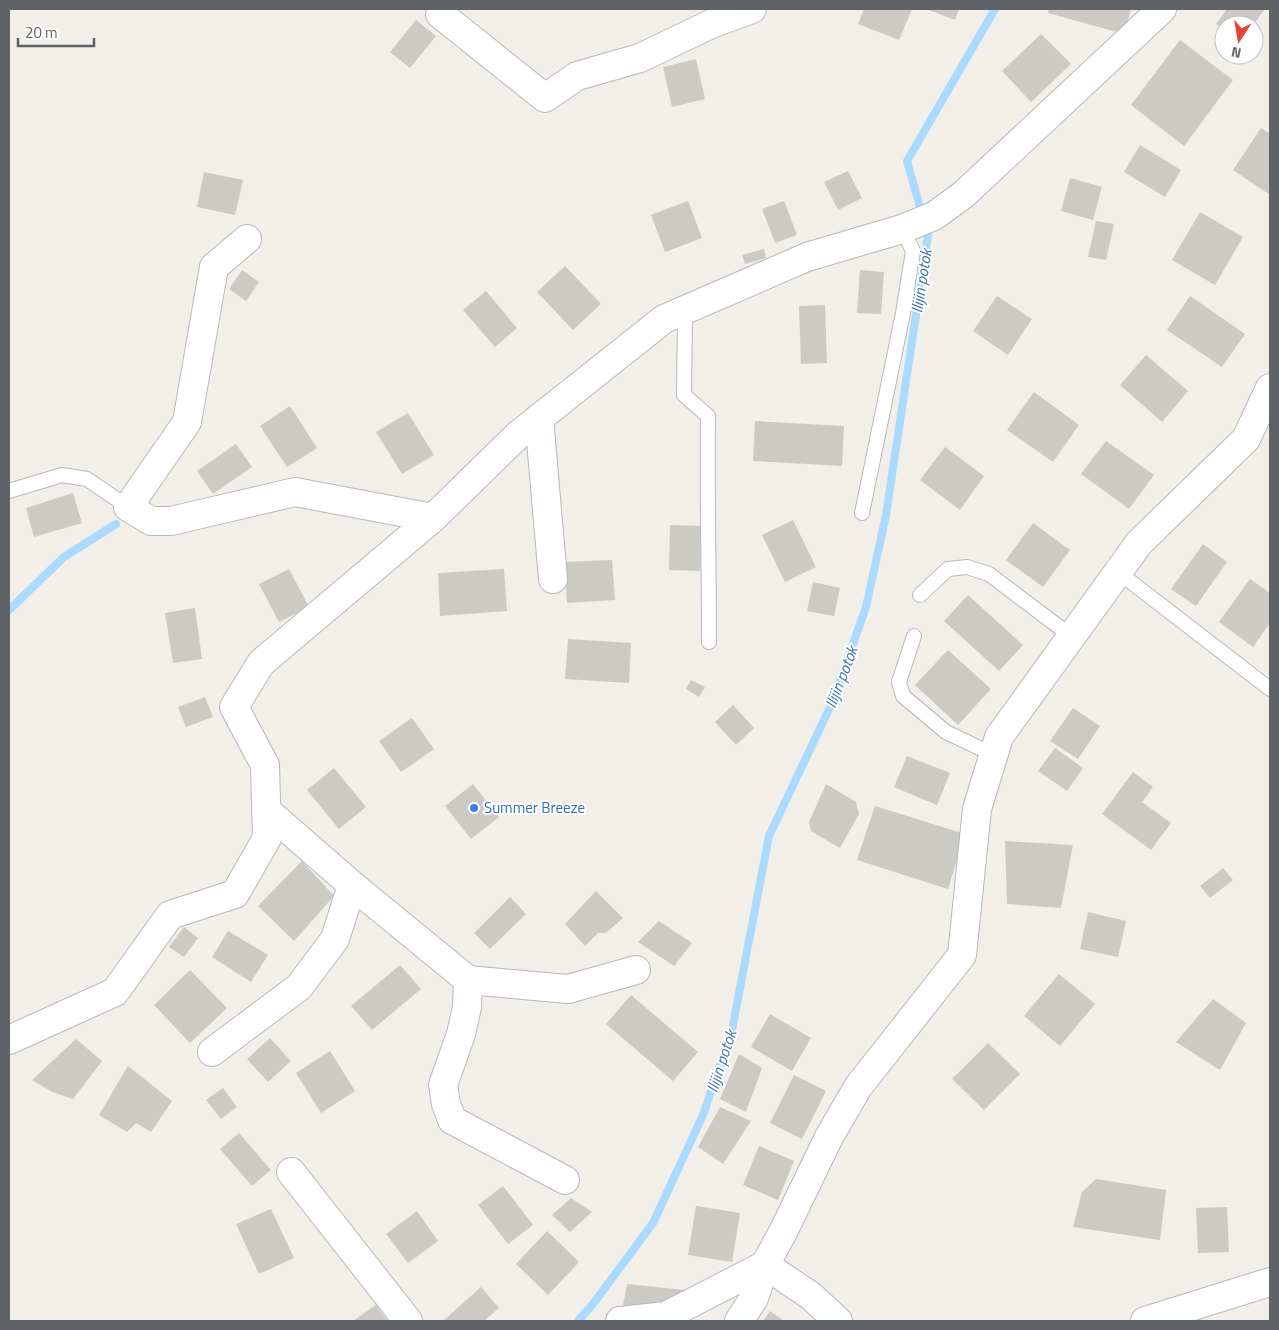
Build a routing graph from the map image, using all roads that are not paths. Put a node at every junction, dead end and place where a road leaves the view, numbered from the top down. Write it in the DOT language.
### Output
graph roads {
  1 [pos="752,9"];
  2 [pos="1162,9"];
  3 [pos="440,14"];
  4 [pos="903,228"];
  5 [pos="247,239"];
  6 [pos="685,310"];
  7 [pos="1270,388"];
  8 [pos="540,418"];
  9 [pos="9,491"];
  10 [pos="128,507"];
  11 [pos="862,513"];
  12 [pos="433,518"];
  13 [pos="1118,572"];
  14 [pos="553,579"];
  15 [pos="920,595"];
  16 [pos="914,636"];
  17 [pos="1072,636"];
  18 [pos="708,642"];
  19 [pos="1270,689"];
  20 [pos="994,755"];
  21 [pos="266,810"];
  22 [pos="352,886"];
  23 [pos="636,970"];
  24 [pos="468,980"];
  25 [pos="9,1040"];
  26 [pos="212,1052"];
  27 [pos="291,1172"];
  28 [pos="565,1180"];
  29 [pos="765,1265"];
  30 [pos="1270,1282"];
  31 [pos="408,1321"];
  32 [pos="620,1321"];
  33 [pos="739,1321"];
  34 [pos="838,1321"];
  35 [pos="1144,1321"];
  1 -- 3 [label="street"];
  2 -- 4 [label="street"];
  4 -- 6 [label="street"];
  4 -- 11 [label="lane"];
  5 -- 10 [label="street"];
  6 -- 8 [label="street"];
  6 -- 18 [label="lane"];
  7 -- 13 [label="street"];
  8 -- 12 [label="street"];
  8 -- 14 [label="street"];
  9 -- 10 [label="lane"];
  10 -- 12 [label="street"];
  12 -- 21 [label="street"];
  13 -- 17 [label="street"];
  13 -- 19 [label="lane"];
  15 -- 17 [label="lane"];
  16 -- 20 [label="lane"];
  17 -- 20 [label="street"];
  20 -- 29 [label="street"];
  21 -- 22 [label="street"];
  21 -- 25 [label="street"];
  22 -- 24 [label="street"];
  22 -- 26 [label="street"];
  23 -- 24 [label="street"];
  24 -- 28 [label="street"];
  27 -- 31 [label="street"];
  29 -- 32 [label="street"];
  29 -- 33 [label="street"];
  29 -- 34 [label="street"];
  30 -- 35 [label="street"];
}
